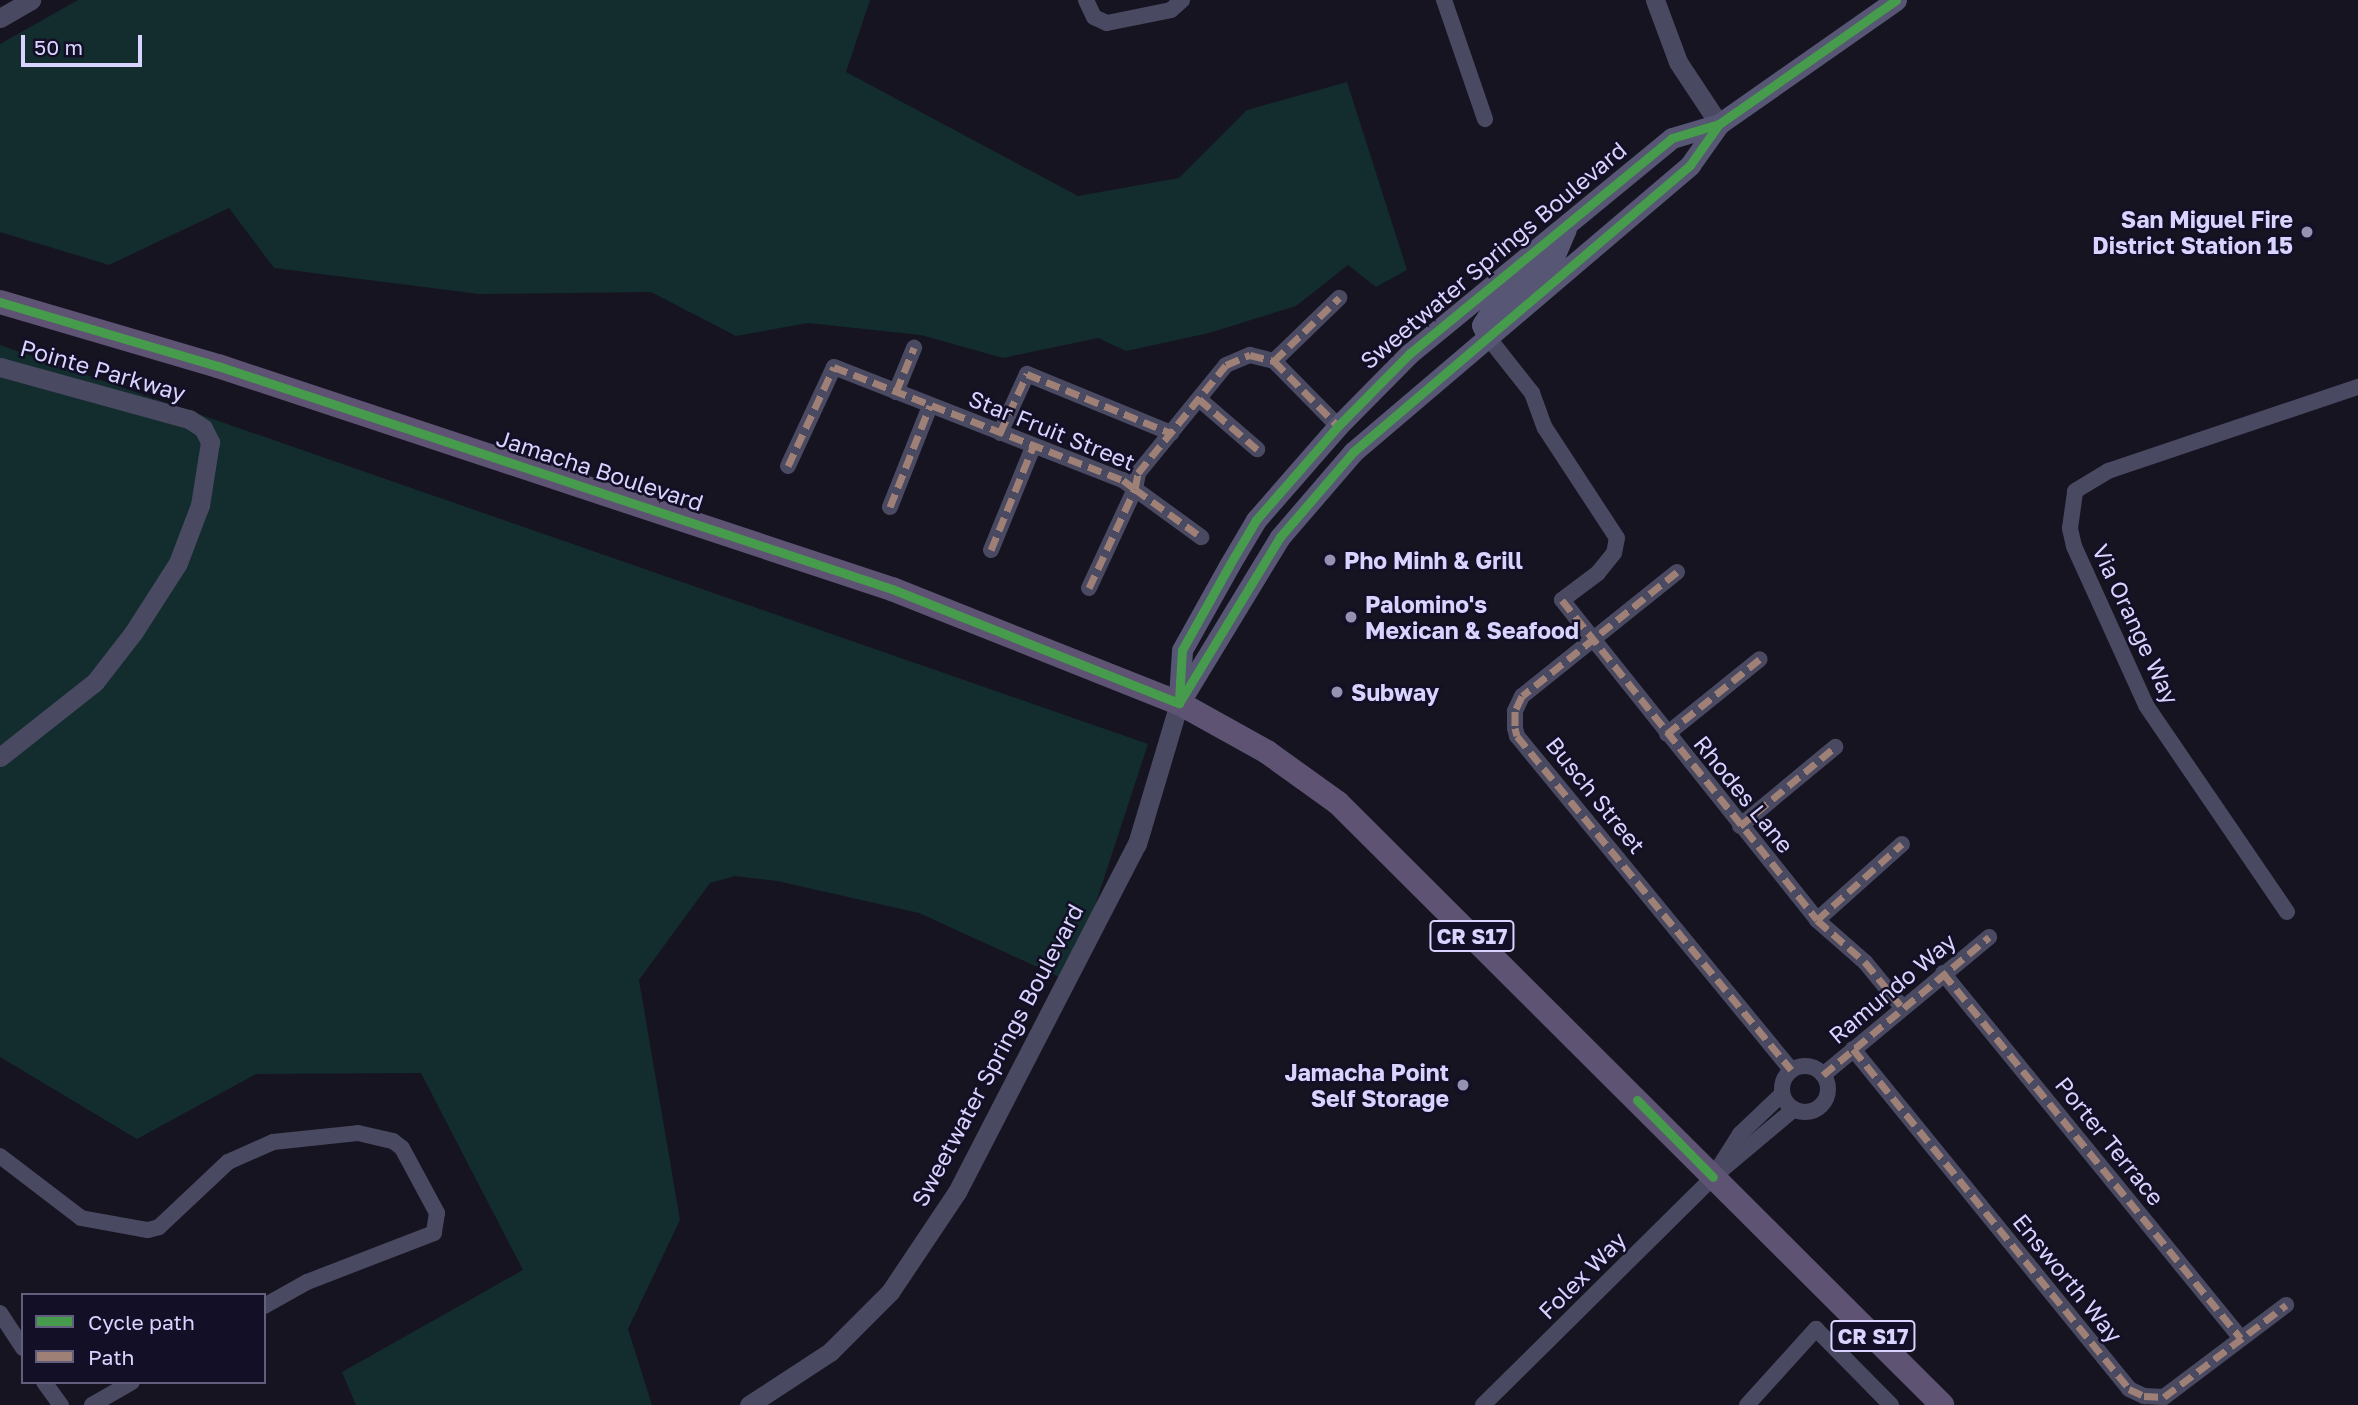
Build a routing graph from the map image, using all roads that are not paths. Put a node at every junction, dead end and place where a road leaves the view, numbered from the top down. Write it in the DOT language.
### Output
graph roads {
  1 [pos="31,0"];
  2 [pos="1086,0"];
  3 [pos="1182,0"];
  4 [pos="1444,0"];
  5 [pos="1655,0"];
  6 [pos="1896,0"];
  7 [pos="6,10"];
  8 [pos="1485,119"];
  9 [pos="1719,124"];
  10 [pos="1568,223"];
  11 [pos="1339,298"];
  12 [pos="0,302"];
  13 [pos="1486,336"];
  14 [pos="914,348"];
  15 [pos="1274,361"];
  16 [pos="0,367"];
  17 [pos="2358,387"];
  18 [pos="895,392"];
  19 [pos="1199,399"];
  20 [pos="930,406"];
  21 [pos="1338,426"];
  22 [pos="1000,433"];
  23 [pos="1171,433"];
  24 [pos="1033,447"];
  25 [pos="1257,449"];
  26 [pos="788,466"];
  27 [pos="1135,489"];
  28 [pos="890,507"];
  29 [pos="1288,527"];
  30 [pos="1201,537"];
  31 [pos="991,550"];
  32 [pos="1677,572"];
  33 [pos="1089,588"];
  34 [pos="1592,638"];
  35 [pos="1760,659"];
  36 [pos="1179,703"];
  37 [pos="1667,734"];
  38 [pos="1835,747"];
  39 [pos="0,757"];
  40 [pos="1740,826"];
  41 [pos="1902,844"];
  42 [pos="2287,912"];
  43 [pos="1816,919"];
  44 [pos="1989,937"];
  45 [pos="1943,973"];
  46 [pos="1901,1006"];
  47 [pos="1853,1049"];
  48 [pos="1791,1070"];
  49 [pos="1824,1075"];
  50 [pos="1782,1094"];
  51 [pos="1794,1109"];
  52 [pos="0,1156"];
  53 [pos="1713,1177"];
  54 [pos="266,1305"];
  55 [pos="2286,1305"];
  56 [pos="0,1313"];
  57 [pos="2241,1338"];
  58 [pos="21,1345"];
  59 [pos="45,1384"];
  60 [pos="129,1384"];
  61 [pos="61,1405"];
  62 [pos="92,1405"];
  63 [pos="749,1405"];
  64 [pos="1483,1405"];
  65 [pos="1747,1405"];
  66 [pos="1891,1405"];
  67 [pos="1942,1405"];
  1 -- 7 [label="street"];
  2 -- 3 [label="street"];
  4 -- 8 [label="street"];
  5 -- 9 [label="street"];
  6 -- 9 [label="main road, Sweetwater Springs Boulevard"];
  9 -- 10 [label="main road, Sweetwater Springs Boulevard"];
  9 -- 13 [label="main road, Sweetwater Springs Boulevard"];
  10 -- 13 [label="main road"];
  10 -- 21 [label="main road, Sweetwater Springs Boulevard"];
  11 -- 15 [label="street"];
  12 -- 36 [label="main road, Jamacha Boulevard / CR S17"];
  13 -- 29 [label="main road, Sweetwater Springs Boulevard"];
  13 -- 34 [label="street, Rhodes Lane"];
  14 -- 18 [label="street"];
  15 -- 19 [label="street, Star Fruit Street"];
  15 -- 21 [label="street"];
  16 -- 39 [label="street, Pointe Parkway"];
  17 -- 42 [label="street, Via Orange Way"];
  18 -- 20 [label="street, Star Fruit Street"];
  18 -- 26 [label="street, Star Fruit Street"];
  19 -- 23 [label="street, Star Fruit Street"];
  19 -- 25 [label="street"];
  20 -- 22 [label="street, Star Fruit Street"];
  20 -- 28 [label="street"];
  21 -- 29 [label="main road"];
  21 -- 36 [label="main road, Sweetwater Springs Boulevard"];
  22 -- 23 [label="street"];
  22 -- 24 [label="street, Star Fruit Street"];
  23 -- 27 [label="street, Star Fruit Street"];
  24 -- 27 [label="street, Star Fruit Street"];
  24 -- 31 [label="street"];
  27 -- 30 [label="street"];
  27 -- 33 [label="street"];
  29 -- 36 [label="main road, Sweetwater Springs Boulevard"];
  32 -- 34 [label="street, Busch Street"];
  34 -- 37 [label="street, Rhodes Lane"];
  34 -- 48 [label="street, Busch Street"];
  35 -- 37 [label="street"];
  36 -- 53 [label="main road, Jamacha Boulevard / CR S17"];
  36 -- 63 [label="street, Sweetwater Springs Boulevard"];
  37 -- 40 [label="street, Rhodes Lane"];
  38 -- 40 [label="street"];
  40 -- 43 [label="street, Rhodes Lane"];
  41 -- 43 [label="street"];
  43 -- 46 [label="street, Rhodes Lane"];
  44 -- 45 [label="street, Ramundo Way"];
  45 -- 46 [label="street, Ramundo Way"];
  45 -- 57 [label="street, Porter Terrace"];
  46 -- 47 [label="street, Ramundo Way"];
  47 -- 49 [label="street, Ramundo Way"];
  47 -- 57 [label="street, Ensworth Way"];
  48 -- 49 [label="street, Ramundo Way"];
  48 -- 50 [label="street"];
  49 -- 51 [label="street, Ramundo Way"];
  50 -- 51 [label="street"];
  50 -- 53 [label="street"];
  51 -- 53 [label="street, Ramundo Way"];
  52 -- 54 [label="street"];
  53 -- 64 [label="street, Folex Way"];
  53 -- 67 [label="main road, Jamacha Boulevard / CR S17"];
  55 -- 57 [label="street, Ensworth Way"];
  56 -- 58 [label="street"];
  59 -- 61 [label="street"];
  60 -- 62 [label="street"];
  65 -- 66 [label="street"];
}
